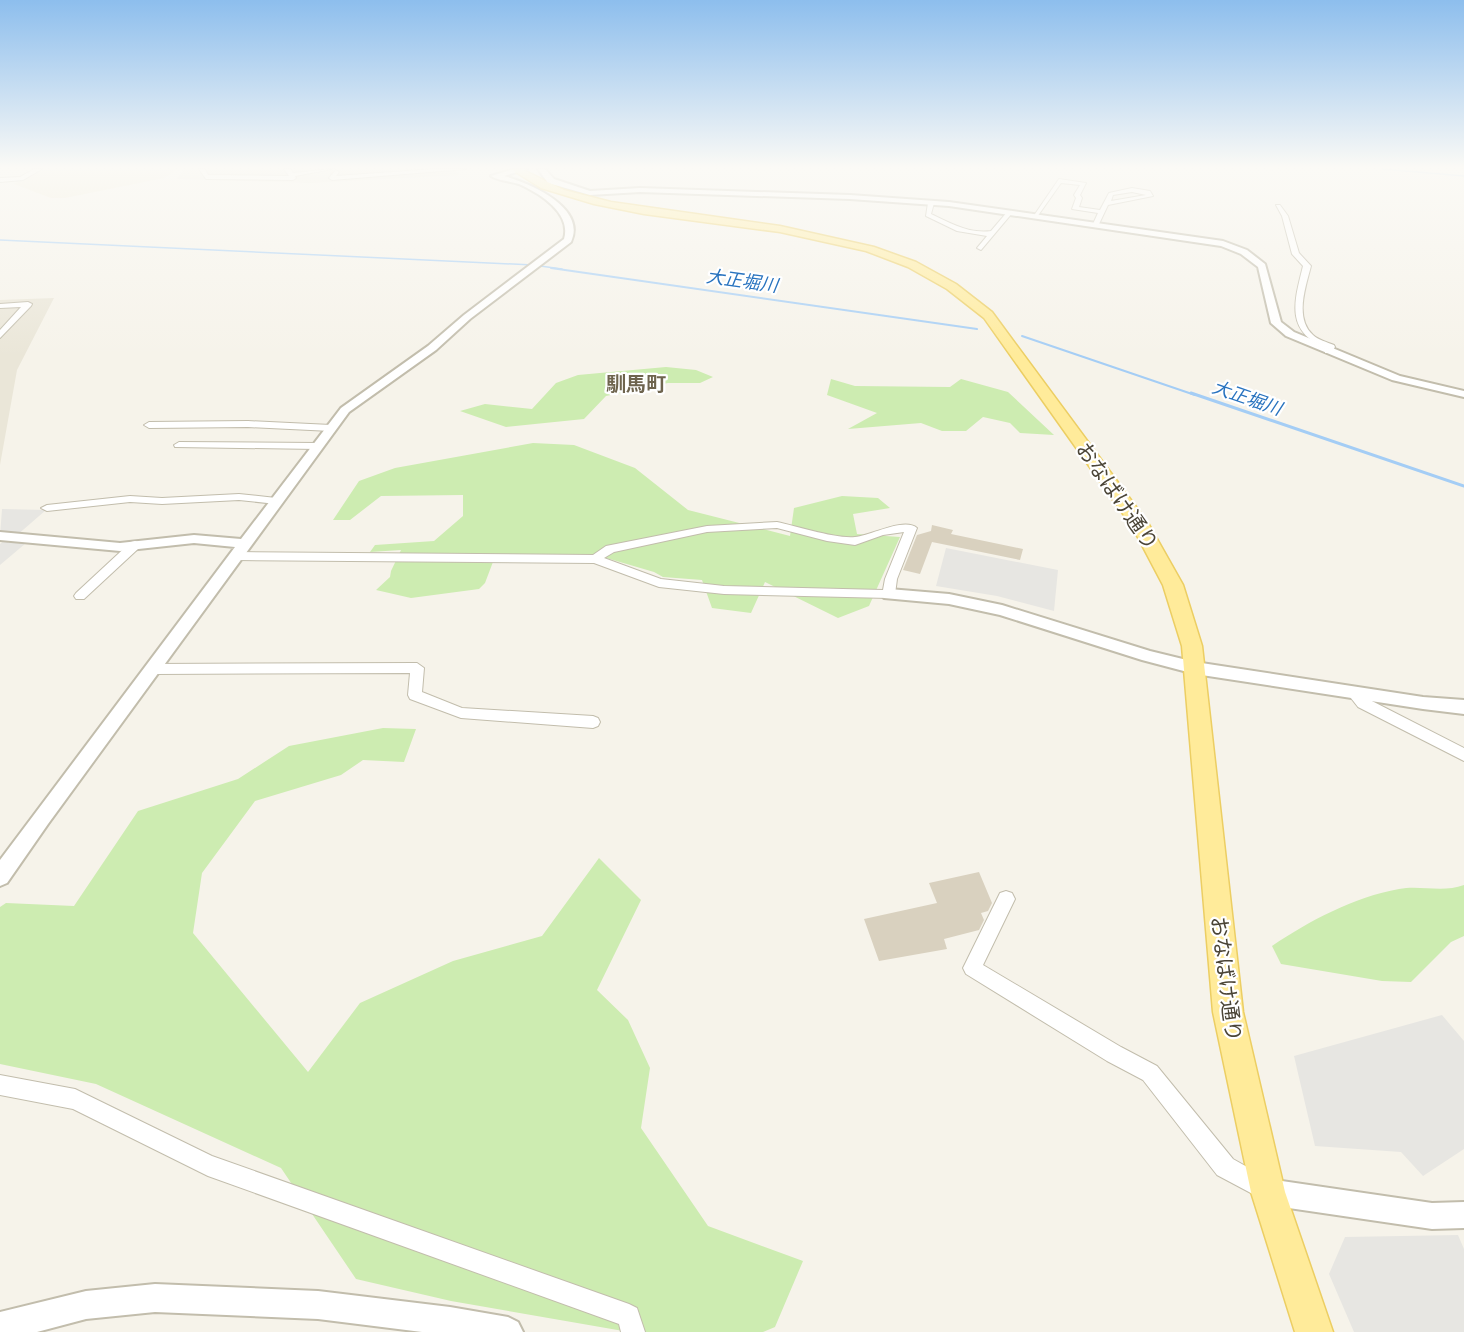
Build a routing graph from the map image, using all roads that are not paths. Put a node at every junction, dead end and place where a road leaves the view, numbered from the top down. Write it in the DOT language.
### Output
graph roads {
  1 [pos="569,231"];
  2 [pos="795,231"];
  3 [pos="965,231"];
  4 [pos="1142,231"];
  5 [pos="1290,231"];
  6 [pos="994,233"];
  7 [pos="981,248"];
  8 [pos="0,306"];
  9 [pos="5,325"];
  10 [pos="0,335"];
  11 [pos="1328,351"];
  12 [pos="1464,394"];
  13 [pos="149,425"];
  14 [pos="331,428"];
  15 [pos="179,445"];
  16 [pos="317,446"];
  17 [pos="276,501"];
  18 [pos="47,508"];
  19 [pos="0,536"];
  20 [pos="135,545"];
  21 [pos="241,550"];
  22 [pos="595,559"];
  23 [pos="889,594"];
  24 [pos="80,596"];
  25 [pos="1195,668"];
  26 [pos="154,669"];
  27 [pos="1354,693"];
  28 [pos="1464,707"];
  29 [pos="593,722"];
  30 [pos="1464,755"];
  31 [pos="0,877"];
  32 [pos="1006,899"];
  33 [pos="0,1085"];
  34 [pos="1268,1192"];
  35 [pos="1464,1215"];
  36 [pos="0,1327"];
  37 [pos="508,1332"];
  38 [pos="633,1332"];
  39 [pos="1314,1332"];
  1 -- 14 [label="street"];
  2 -- 25 [label="main road, おなばけ通り"];
  3 -- 6 [label="street"];
  4 -- 11 [label="street"];
  5 -- 11 [label="street"];
  6 -- 7 [label="street"];
  8 -- 9 [label="street"];
  9 -- 10 [label="street"];
  11 -- 12 [label="street"];
  13 -- 14 [label="street"];
  14 -- 16 [label="street"];
  15 -- 16 [label="street"];
  16 -- 17 [label="street"];
  17 -- 18 [label="street"];
  17 -- 21 [label="street"];
  19 -- 20 [label="street"];
  20 -- 21 [label="street"];
  20 -- 24 [label="street"];
  21 -- 22 [label="street"];
  21 -- 26 [label="street"];
  22 -- 23 [label="street"];
  22 -- 23 [label="street"];
  23 -- 25 [label="street"];
  25 -- 27 [label="street"];
  25 -- 34 [label="main road, おなばけ通り"];
  26 -- 29 [label="street"];
  26 -- 31 [label="street"];
  27 -- 28 [label="street"];
  27 -- 30 [label="street"];
  32 -- 34 [label="street"];
  33 -- 38 [label="street"];
  34 -- 35 [label="street"];
  34 -- 39 [label="main road, おなばけ通り"];
  36 -- 37 [label="street"];
}
